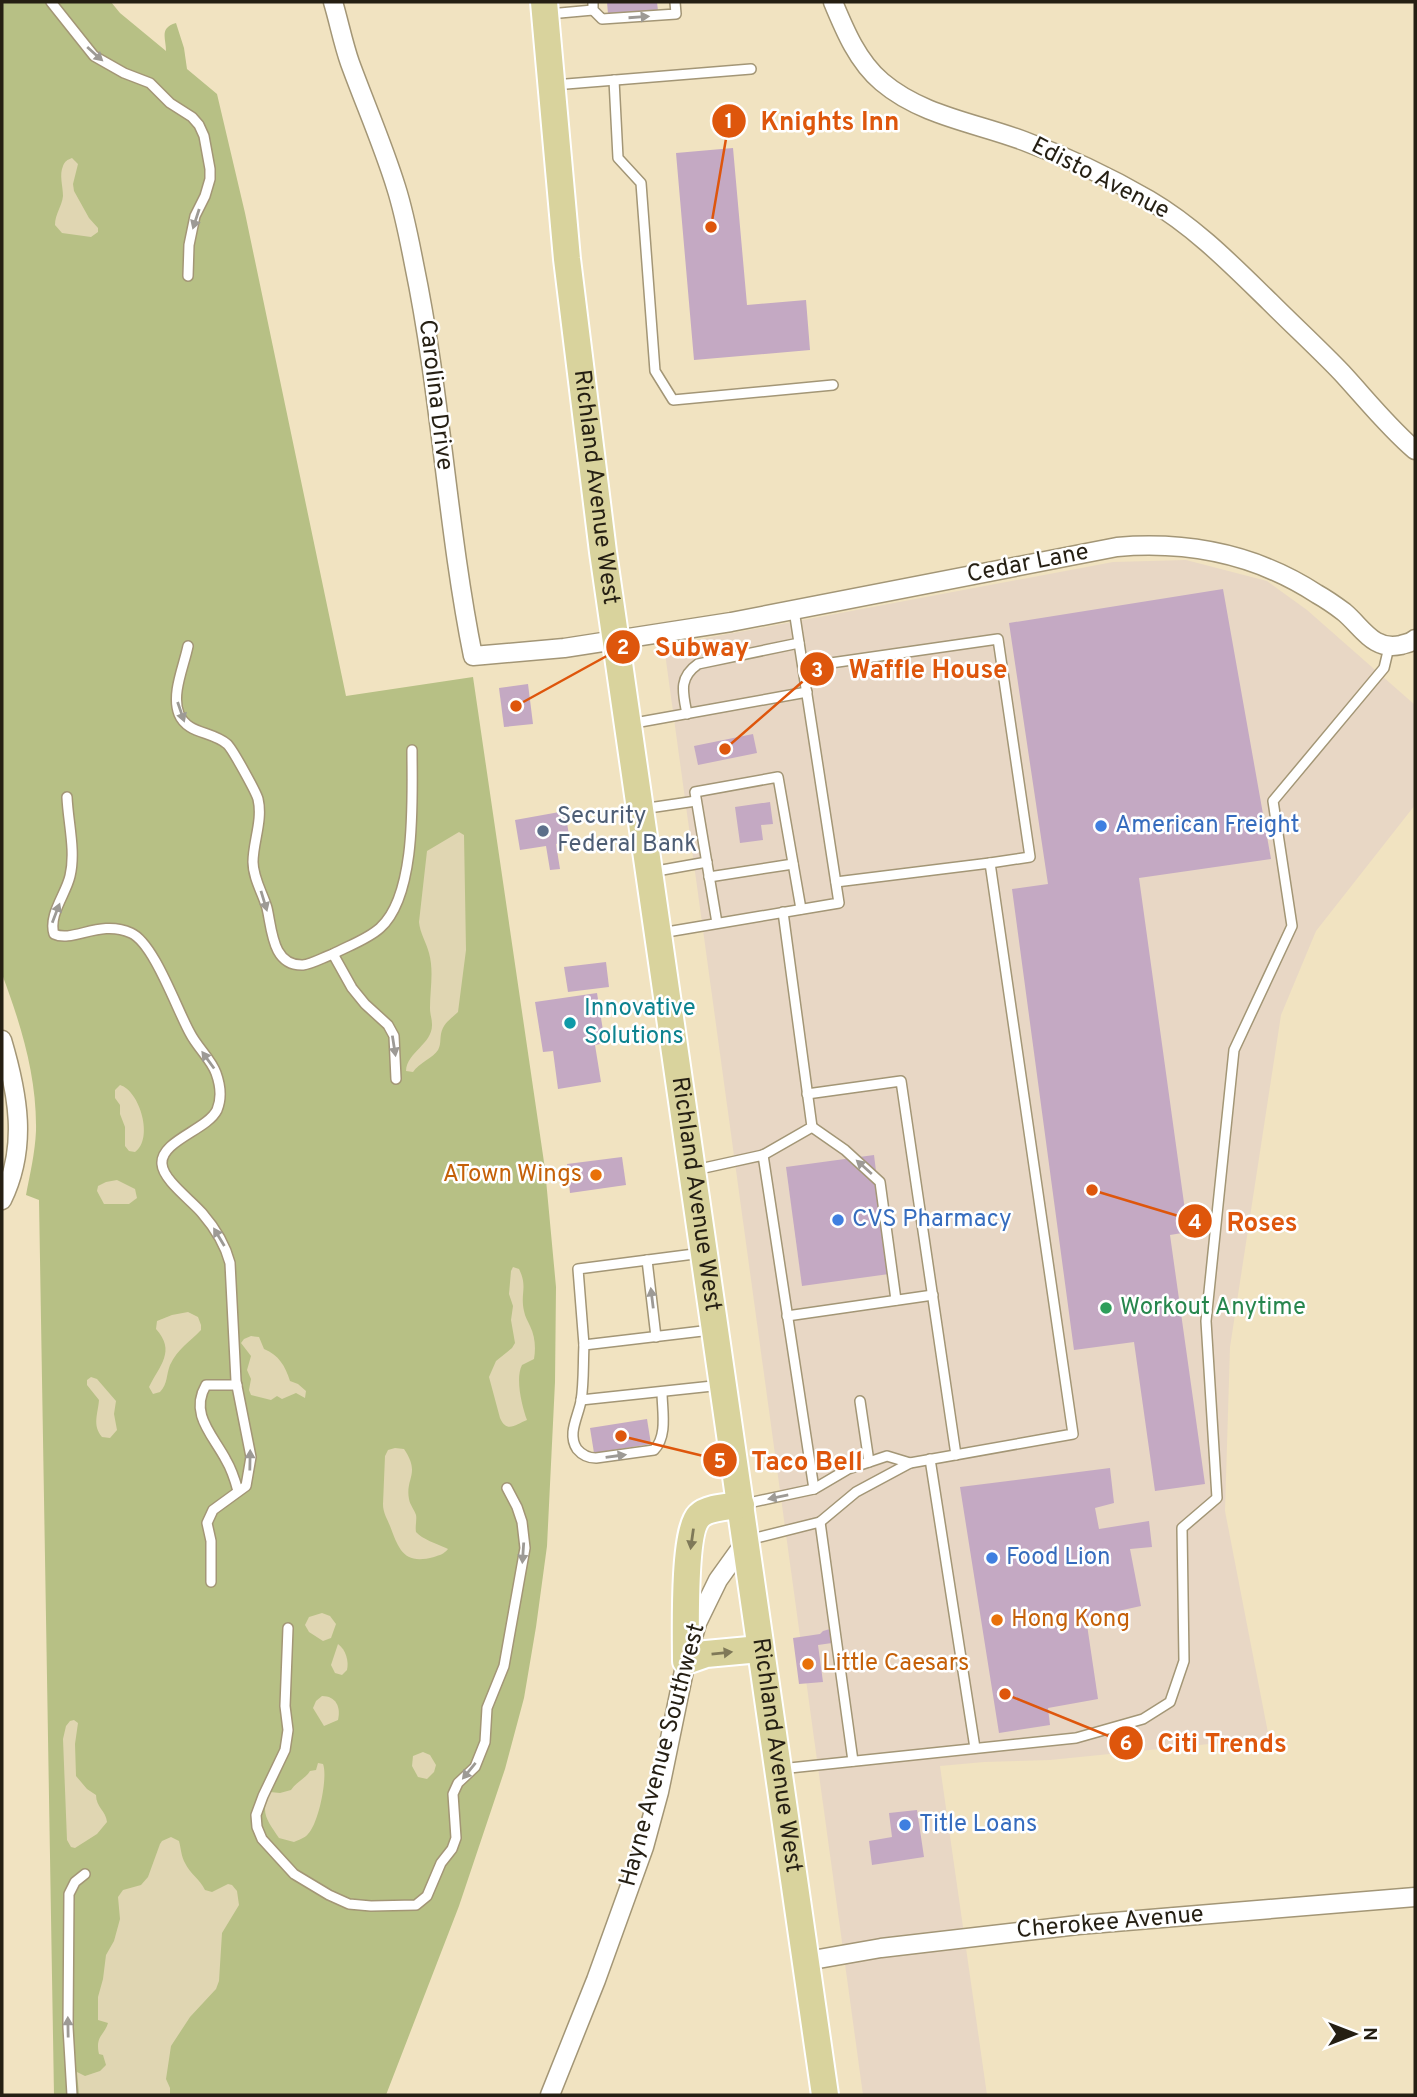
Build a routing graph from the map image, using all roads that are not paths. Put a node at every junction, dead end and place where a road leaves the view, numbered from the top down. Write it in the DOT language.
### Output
graph roads {
  1 [pos="51,2"];
  2 [pos="333,2"];
  3 [pos="675,2"];
  4 [pos="833,2"];
  5 [pos="593,6"];
  6 [pos="545,8"];
  7 [pos="751,69"];
  8 [pos="614,80"];
  9 [pos="551,86"];
  10 [pos="188,276"];
  11 [pos="833,385"];
  12 [pos="1415,450"];
  13 [pos="794,610"];
  14 [pos="615,639"];
  15 [pos="1415,639"];
  16 [pos="799,643"];
  17 [pos="188,646"];
  18 [pos="1389,647"];
  19 [pos="803,667"];
  20 [pos="807,692"];
  21 [pos="687,714"];
  22 [pos="628,724"];
  23 [pos="412,750"];
  24 [pos="67,797"];
  25 [pos="696,801"];
  26 [pos="640,810"];
  27 [pos="707,862"];
  28 [pos="990,863"];
  29 [pos="793,864"];
  30 [pos="650,872"];
  31 [pos="709,877"];
  32 [pos="836,882"];
  33 [pos="801,909"];
  34 [pos="783,912"];
  35 [pos="717,923"];
  36 [pos="659,933"];
  37 [pos="333,954"];
  38 [pos="2,1040"];
  39 [pos="396,1079"];
  40 [pos="807,1094"];
  41 [pos="812,1127"];
  42 [pos="763,1155"];
  43 [pos="691,1171"];
  44 [pos="2,1200"];
  45 [pos="704,1253"];
  46 [pos="647,1260"];
  47 [pos="933,1296"];
  48 [pos="896,1300"];
  49 [pos="787,1316"];
  50 [pos="715,1330"];
  51 [pos="656,1337"];
  52 [pos="584,1345"];
  53 [pos="723,1384"];
  54 [pos="237,1385"];
  55 [pos="662,1392"];
  56 [pos="581,1400"];
  57 [pos="860,1401"];
  58 [pos="956,1455"];
  59 [pos="930,1460"];
  60 [pos="869,1462"];
  61 [pos="911,1463"];
  62 [pos="507,1488"];
  63 [pos="814,1489"];
  64 [pos="238,1491"];
  65 [pos="741,1505"];
  66 [pos="820,1522"];
  67 [pos="746,1541"];
  68 [pos="211,1582"];
  69 [pos="288,1628"];
  70 [pos="760,1649"];
  71 [pos="686,1661"];
  72 [pos="975,1748"];
  73 [pos="853,1761"];
  74 [pos="778,1769"];
  75 [pos="85,1874"];
  76 [pos="1415,1897"];
  77 [pos="807,1961"];
  78 [pos="72,2095"];
  79 [pos="550,2095"];
  80 [pos="825,2095"];
  1 -- 10 [label="lane, one-way"];
  2 -- 14 [label="street, Carolina Drive"];
  5 -- 3 [label="lane, one-way"];
  4 -- 12 [label="street, Edisto Avenue"];
  5 -- 6 [label="lane"];
  6 -- 9 [label="main road, Richland Avenue West"];
  7 -- 8 [label="lane"];
  8 -- 9 [label="lane"];
  8 -- 11 [label="lane"];
  9 -- 14 [label="main road, Richland Avenue West"];
  13 -- 14 [label="street, Cedar Lane"];
  13 -- 16 [label="lane"];
  13 -- 18 [label="street, Cedar Lane"];
  14 -- 22 [label="main road, Richland Avenue West"];
  15 -- 18 [label="street"];
  16 -- 19 [label="lane"];
  16 -- 21 [label="lane"];
  17 -- 37 [label="lane, one-way"];
  18 -- 72 [label="lane"];
  19 -- 20 [label="lane"];
  19 -- 28 [label="lane"];
  20 -- 21 [label="lane"];
  20 -- 32 [label="lane"];
  21 -- 22 [label="lane"];
  22 -- 26 [label="main road, Richland Avenue West"];
  23 -- 37 [label="lane"];
  54 -- 24 [label="lane, one-way"];
  25 -- 26 [label="lane"];
  25 -- 27 [label="lane"];
  25 -- 29 [label="lane"];
  26 -- 30 [label="main road, Richland Avenue West"];
  27 -- 30 [label="lane"];
  27 -- 31 [label="lane"];
  28 -- 32 [label="lane"];
  28 -- 58 [label="lane"];
  29 -- 31 [label="lane"];
  29 -- 33 [label="lane"];
  30 -- 36 [label="main road, Richland Avenue West"];
  31 -- 35 [label="lane"];
  32 -- 33 [label="lane"];
  33 -- 34 [label="lane"];
  34 -- 35 [label="lane"];
  34 -- 40 [label="lane"];
  35 -- 36 [label="lane"];
  36 -- 43 [label="main road, Richland Avenue West"];
  37 -- 39 [label="lane, one-way"];
  38 -- 44 [label="street"];
  40 -- 41 [label="lane"];
  40 -- 47 [label="lane"];
  41 -- 42 [label="lane"];
  48 -- 41 [label="lane, one-way"];
  42 -- 43 [label="lane"];
  42 -- 49 [label="lane"];
  43 -- 45 [label="main road, Richland Avenue West"];
  45 -- 46 [label="lane"];
  45 -- 50 [label="main road, Richland Avenue West"];
  51 -- 46 [label="lane, one-way"];
  46 -- 52 [label="lane"];
  47 -- 48 [label="lane"];
  47 -- 58 [label="lane"];
  48 -- 49 [label="lane"];
  49 -- 63 [label="lane"];
  50 -- 51 [label="lane"];
  50 -- 53 [label="main road, Richland Avenue West"];
  51 -- 52 [label="lane"];
  52 -- 56 [label="lane"];
  53 -- 55 [label="lane"];
  53 -- 65 [label="main road, Richland Avenue West"];
  64 -- 54 [label="lane, one-way"];
  54 -- 64 [label="lane"];
  55 -- 56 [label="lane"];
  56 -- 55 [label="lane, one-way"];
  57 -- 60 [label="lane"];
  58 -- 59 [label="lane"];
  59 -- 61 [label="lane"];
  59 -- 72 [label="lane"];
  60 -- 61 [label="lane"];
  60 -- 63 [label="lane"];
  61 -- 66 [label="lane"];
  62 -- 69 [label="lane, one-way"];
  63 -- 65 [label="lane, one-way"];
  64 -- 68 [label="lane"];
  65 -- 67 [label="main road, Richland Avenue West"];
  65 -- 71 [label="main road, one-way"];
  66 -- 67 [label="lane"];
  66 -- 73 [label="lane"];
  67 -- 70 [label="main road, Richland Avenue West"];
  67 -- 71 [label="street, Hayne Avenue Southwest"];
  71 -- 70 [label="main road, one-way"];
  70 -- 74 [label="main road, Richland Avenue West"];
  71 -- 79 [label="street, Hayne Avenue Southwest"];
  72 -- 73 [label="lane"];
  73 -- 74 [label="lane"];
  74 -- 77 [label="main road, Richland Avenue West"];
  78 -- 75 [label="lane, one-way"];
  76 -- 77 [label="street, Cherokee Avenue"];
  77 -- 80 [label="main road, Richland Avenue West"];
}
